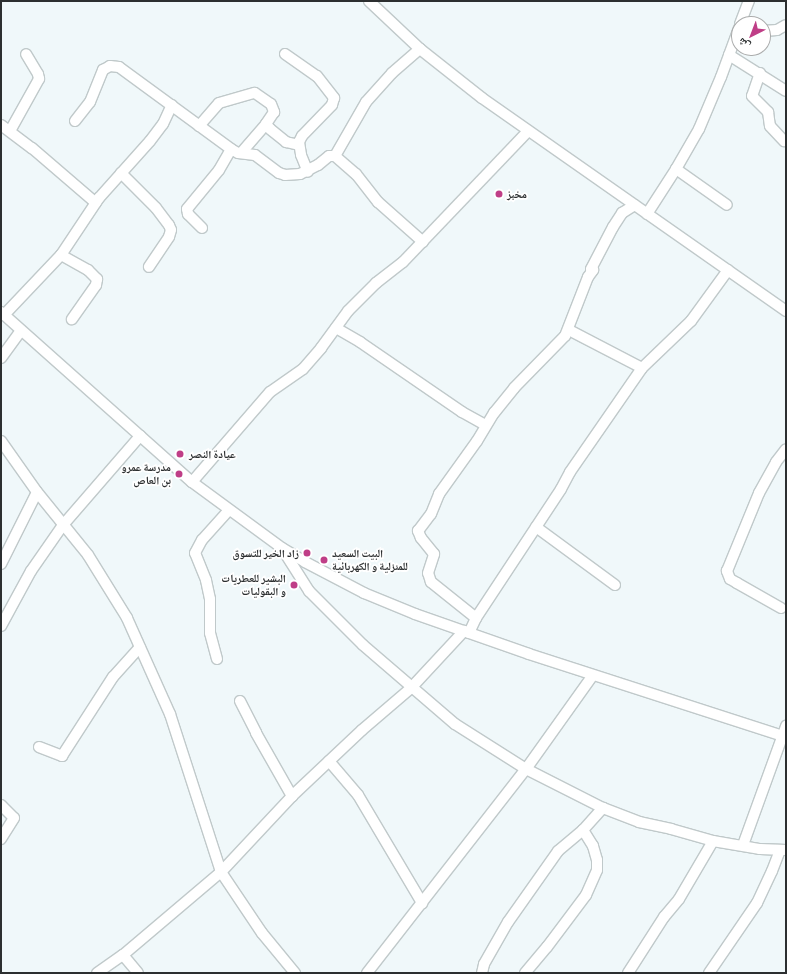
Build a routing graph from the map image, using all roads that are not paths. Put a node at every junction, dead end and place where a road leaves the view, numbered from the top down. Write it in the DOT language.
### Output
graph roads {
  1 [pos="369,1"];
  2 [pos="749,1"];
  3 [pos="743,16"];
  4 [pos="786,25"];
  5 [pos="771,30"];
  6 [pos="420,49"];
  7 [pos="731,50"];
  8 [pos="26,54"];
  9 [pos="285,54"];
  10 [pos="729,55"];
  11 [pos="760,73"];
  12 [pos="786,91"];
  13 [pos="172,105"];
  14 [pos="75,121"];
  15 [pos="266,124"];
  16 [pos="1,125"];
  17 [pos="200,126"];
  18 [pos="528,130"];
  19 [pos="10,131"];
  20 [pos="784,141"];
  21 [pos="299,145"];
  22 [pos="236,151"];
  23 [pos="335,156"];
  24 [pos="676,169"];
  25 [pos="308,172"];
  26 [pos="121,173"];
  27 [pos="96,203"];
  28 [pos="635,205"];
  29 [pos="727,205"];
  30 [pos="647,214"];
  31 [pos="202,228"];
  32 [pos="422,242"];
  33 [pos="61,256"];
  34 [pos="149,267"];
  35 [pos="728,270"];
  36 [pos="786,311"];
  37 [pos="2,314"];
  38 [pos="72,319"];
  39 [pos="336,328"];
  40 [pos="20,330"];
  41 [pos="569,330"];
  42 [pos="1,358"];
  43 [pos="642,368"];
  44 [pos="485,425"];
  45 [pos="140,436"];
  46 [pos="1,441"];
  47 [pos="786,449"];
  48 [pos="192,482"];
  49 [pos="37,492"];
  50 [pos="229,510"];
  51 [pos="63,525"];
  52 [pos="536,527"];
  53 [pos="282,548"];
  54 [pos="1,562"];
  55 [pos="615,585"];
  56 [pos="781,608"];
  57 [pos="476,618"];
  58 [pos="1,626"];
  59 [pos="466,632"];
  60 [pos="140,647"];
  61 [pos="217,659"];
  62 [pos="593,675"];
  63 [pos="411,688"];
  64 [pos="240,702"];
  65 [pos="785,732"];
  66 [pos="39,747"];
  67 [pos="329,761"];
  68 [pos="526,769"];
  69 [pos="292,796"];
  70 [pos="1,805"];
  71 [pos="603,808"];
  72 [pos="583,830"];
  73 [pos="1,839"];
  74 [pos="713,841"];
  75 [pos="743,845"];
  76 [pos="783,850"];
  77 [pos="221,872"];
  78 [pos="422,903"];
  79 [pos="123,955"];
  80 [pos="97,973"];
  81 [pos="138,973"];
  82 [pos="295,973"];
  83 [pos="367,973"];
  84 [pos="482,973"];
  85 [pos="525,973"];
  86 [pos="628,973"];
  87 [pos="709,973"];
  1 -- 6 [label="street"];
  2 -- 3 [label="street"];
  4 -- 5 [label="street"];
  6 -- 18 [label="street"];
  6 -- 23 [label="street"];
  7 -- 10 [label="street"];
  8 -- 19 [label="street"];
  9 -- 21 [label="street"];
  10 -- 11 [label="street"];
  10 -- 24 [label="street"];
  11 -- 12 [label="street"];
  11 -- 20 [label="street"];
  13 -- 14 [label="street"];
  13 -- 17 [label="street"];
  13 -- 26 [label="street"];
  15 -- 17 [label="street"];
  15 -- 21 [label="street"];
  15 -- 22 [label="street"];
  16 -- 19 [label="street"];
  17 -- 22 [label="street"];
  18 -- 28 [label="street"];
  18 -- 32 [label="street"];
  19 -- 27 [label="street"];
  21 -- 25 [label="street"];
  22 -- 25 [label="street"];
  22 -- 31 [label="street"];
  23 -- 25 [label="street"];
  23 -- 32 [label="street"];
  24 -- 29 [label="street"];
  24 -- 30 [label="street"];
  26 -- 27 [label="street"];
  26 -- 34 [label="street"];
  27 -- 33 [label="street"];
  28 -- 30 [label="street"];
  28 -- 41 [label="street"];
  30 -- 35 [label="street"];
  32 -- 39 [label="street"];
  33 -- 37 [label="street"];
  33 -- 38 [label="street"];
  35 -- 36 [label="street"];
  35 -- 43 [label="street"];
  37 -- 40 [label="street"];
  39 -- 44 [label="street"];
  39 -- 48 [label="street"];
  40 -- 42 [label="street"];
  40 -- 45 [label="street"];
  41 -- 43 [label="street"];
  41 -- 44 [label="street"];
  43 -- 52 [label="street"];
  44 -- 57 [label="street"];
  45 -- 48 [label="street"];
  45 -- 51 [label="street"];
  46 -- 49 [label="street"];
  47 -- 56 [label="street"];
  48 -- 50 [label="street"];
  49 -- 51 [label="street"];
  49 -- 54 [label="street"];
  50 -- 53 [label="street"];
  50 -- 61 [label="street"];
  51 -- 58 [label="street"];
  51 -- 60 [label="street"];
  52 -- 55 [label="street"];
  52 -- 57 [label="street"];
  53 -- 59 [label="street"];
  53 -- 63 [label="street"];
  57 -- 59 [label="street"];
  59 -- 62 [label="street"];
  59 -- 63 [label="street"];
  60 -- 66 [label="street"];
  60 -- 77 [label="street"];
  62 -- 65 [label="street"];
  62 -- 68 [label="street"];
  63 -- 67 [label="street"];
  63 -- 68 [label="street"];
  64 -- 69 [label="street"];
  65 -- 75 [label="street"];
  67 -- 69 [label="street"];
  67 -- 78 [label="street"];
  68 -- 71 [label="street"];
  68 -- 78 [label="street"];
  69 -- 77 [label="street"];
  70 -- 73 [label="street"];
  71 -- 72 [label="street"];
  71 -- 74 [label="street"];
  72 -- 84 [label="street"];
  72 -- 85 [label="street"];
  74 -- 75 [label="street"];
  74 -- 86 [label="street"];
  75 -- 76 [label="street"];
  76 -- 87 [label="street"];
  77 -- 79 [label="street"];
  77 -- 82 [label="street"];
  78 -- 83 [label="street"];
  79 -- 80 [label="street"];
  79 -- 81 [label="street"];
}
